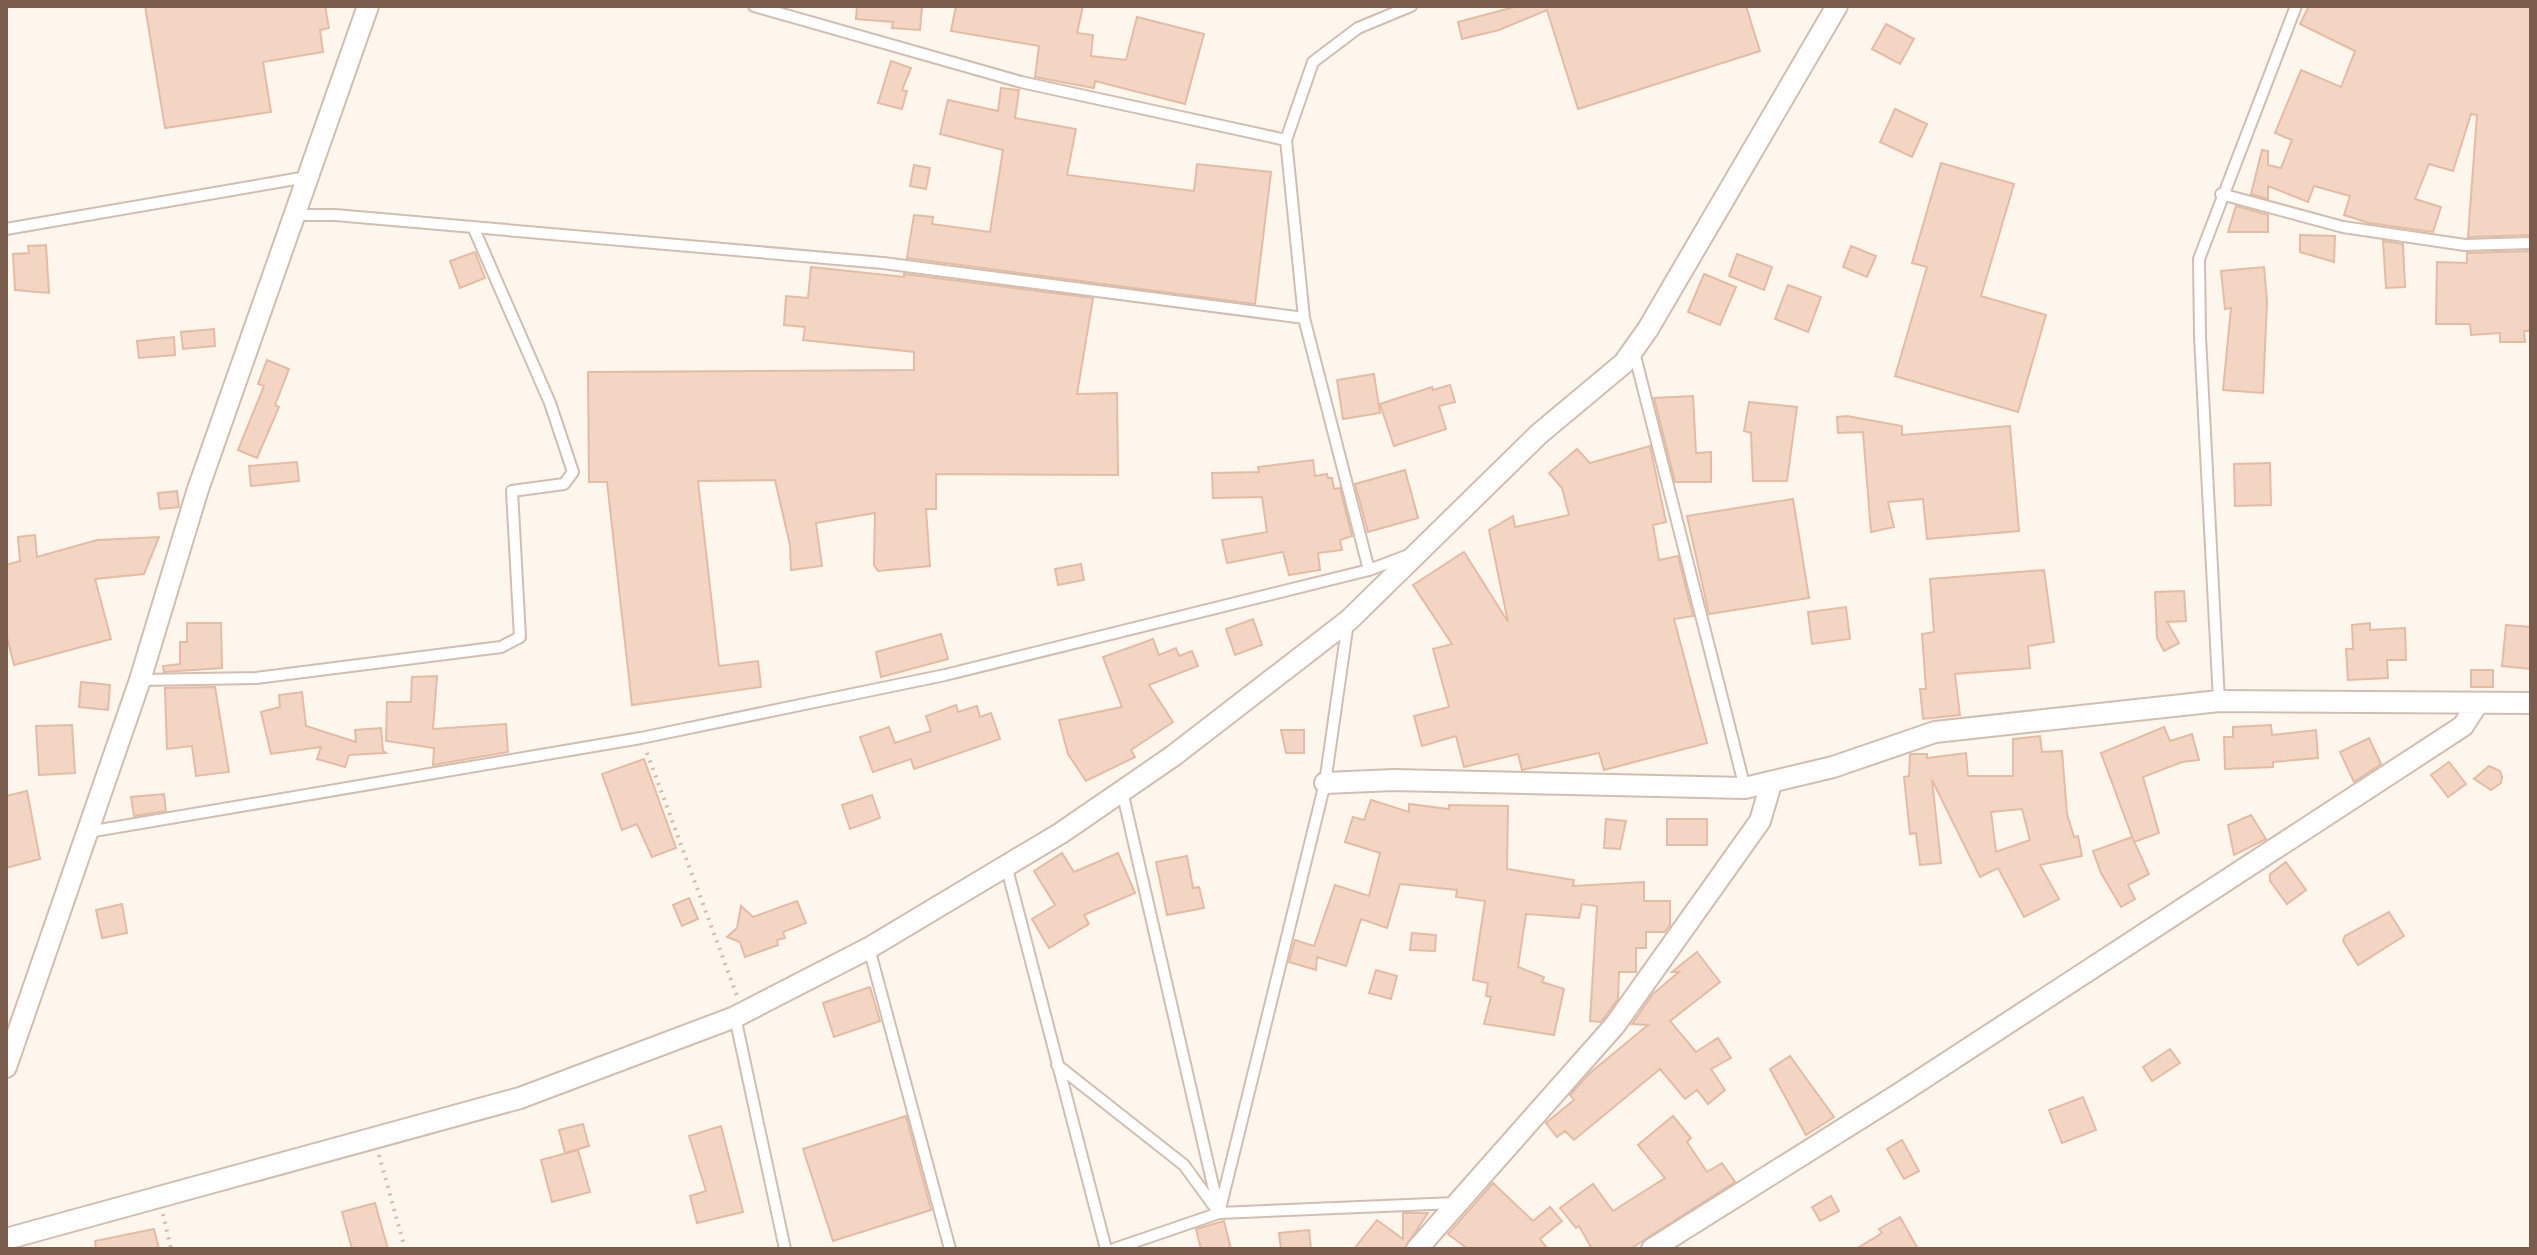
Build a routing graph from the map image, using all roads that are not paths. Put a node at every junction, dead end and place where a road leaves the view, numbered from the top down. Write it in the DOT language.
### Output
graph roads {
  1 [pos="368,6"];
  2 [pos="754,6"];
  3 [pos="1411,6"];
  4 [pos="1837,6"];
  5 [pos="2296,6"];
  6 [pos="1286,140"];
  7 [pos="307,177"];
  8 [pos="2221,194"];
  9 [pos="294,215"];
  10 [pos="6,229"];
  11 [pos="474,229"];
  12 [pos="2531,243"];
  13 [pos="1304,318"];
  14 [pos="1633,350"];
  15 [pos="1424,550"];
  16 [pos="1369,570"];
  17 [pos="1349,620"];
  18 [pos="140,680"];
  19 [pos="2219,701"];
  20 [pos="2478,703"];
  21 [pos="2531,703"];
  22 [pos="1325,783"];
  23 [pos="1771,784"];
  24 [pos="1745,788"];
  25 [pos="1122,791"];
  26 [pos="86,833"];
  27 [pos="1006,865"];
  28 [pos="869,948"];
  29 [pos="739,1015"];
  30 [pos="1057,1065"];
  31 [pos="6,1067"];
  32 [pos="1455,1203"];
  33 [pos="1219,1213"];
  34 [pos="6,1239"];
  35 [pos="785,1249"];
  36 [pos="950,1249"];
  37 [pos="1106,1249"];
  38 [pos="1114,1249"];
  39 [pos="1417,1249"];
  40 [pos="1652,1249"];
  1 -- 7 [label="street"];
  2 -- 6 [label="lane"];
  3 -- 6 [label="lane"];
  4 -- 14 [label="street"];
  5 -- 8 [label="lane"];
  6 -- 13 [label="lane"];
  7 -- 9 [label="street"];
  7 -- 10 [label="lane"];
  8 -- 12 [label="lane"];
  8 -- 19 [label="lane"];
  9 -- 11 [label="lane"];
  9 -- 18 [label="street"];
  11 -- 13 [label="lane"];
  11 -- 18 [label="lane"];
  13 -- 16 [label="lane"];
  14 -- 15 [label="street"];
  14 -- 24 [label="lane"];
  15 -- 16 [label="lane"];
  15 -- 17 [label="street"];
  16 -- 26 [label="lane"];
  17 -- 22 [label="lane"];
  17 -- 25 [label="street"];
  18 -- 26 [label="street"];
  19 -- 20 [label="street"];
  19 -- 23 [label="street"];
  20 -- 21 [label="street"];
  20 -- 40 [label="street"];
  22 -- 24 [label="street"];
  22 -- 33 [label="lane"];
  23 -- 24 [label="street"];
  23 -- 32 [label="street"];
  25 -- 27 [label="street"];
  25 -- 33 [label="lane"];
  26 -- 31 [label="street"];
  27 -- 28 [label="street"];
  27 -- 30 [label="lane"];
  28 -- 29 [label="street"];
  28 -- 36 [label="lane"];
  29 -- 34 [label="street"];
  29 -- 35 [label="lane"];
  30 -- 33 [label="lane"];
  30 -- 37 [label="lane"];
  32 -- 33 [label="lane"];
  32 -- 39 [label="street"];
  33 -- 38 [label="lane"];
}
